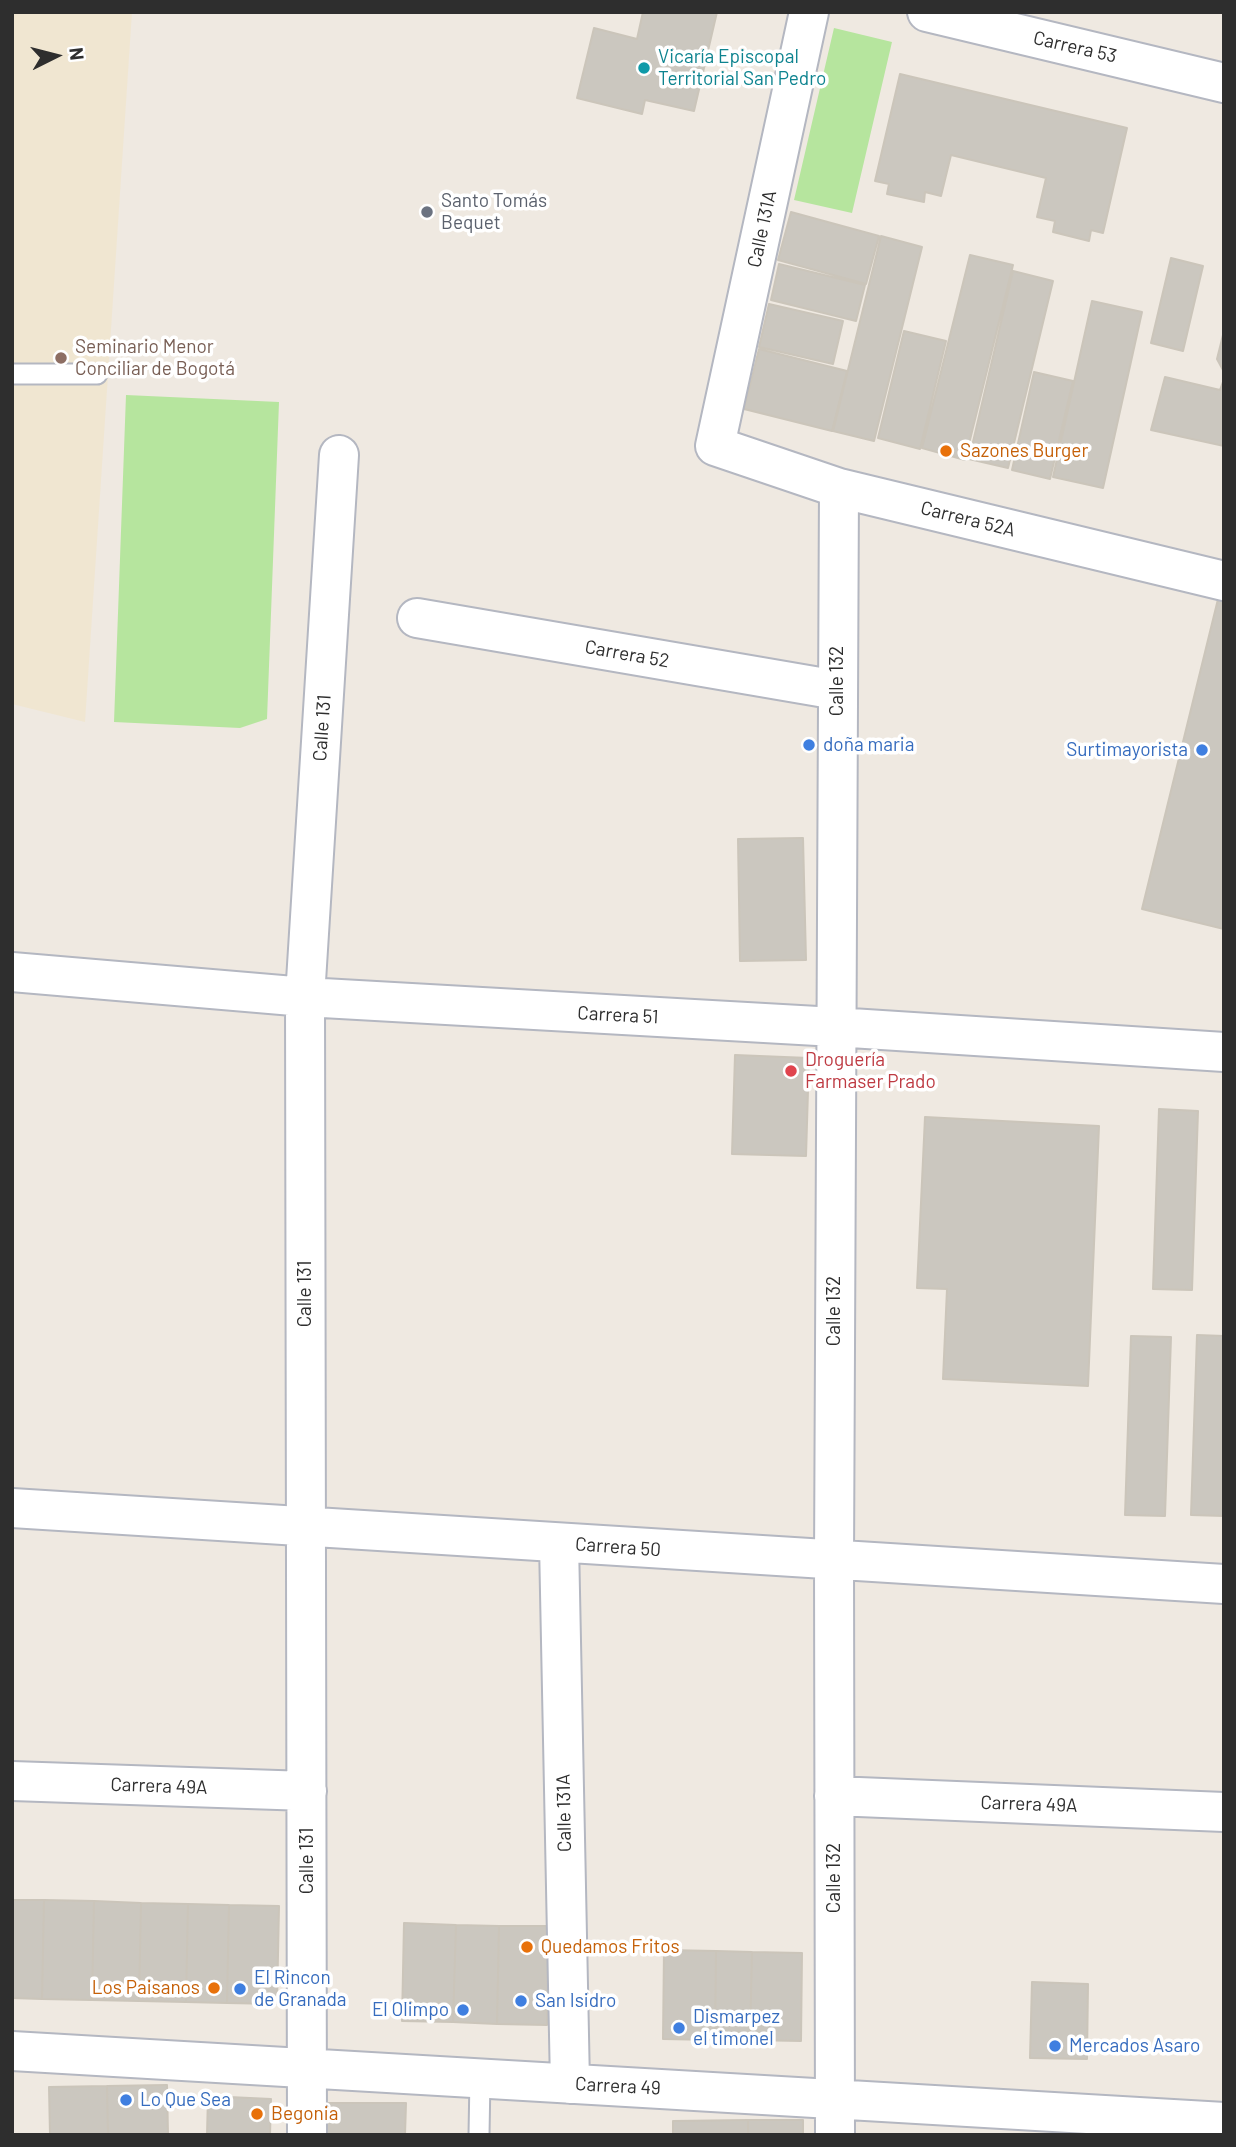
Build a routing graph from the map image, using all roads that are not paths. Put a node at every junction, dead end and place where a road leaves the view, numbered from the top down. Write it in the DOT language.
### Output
graph roads {
  1 [pos="809,12"];
  2 [pos="926,12"];
  3 [pos="1224,83"];
  4 [pos="12,374"];
  5 [pos="97,374"];
  6 [pos="715,446"];
  7 [pos="339,455"];
  8 [pos="839,488"];
  9 [pos="1224,581"];
  10 [pos="417,618"];
  11 [pos="837,690"];
  12 [pos="12,972"];
  13 [pos="305,997"];
  14 [pos="835,1027"];
  15 [pos="1224,1052"];
  16 [pos="12,1508"];
  17 [pos="306,1526"];
  18 [pos="559,1543"];
  19 [pos="834,1560"];
  20 [pos="1224,1584"];
  21 [pos="12,1781"];
  22 [pos="307,1791"];
  23 [pos="834,1796"];
  24 [pos="1224,1812"];
  25 [pos="12,2051"];
  26 [pos="306,2068"];
  27 [pos="480,2078"];
  28 [pos="570,2084"];
  29 [pos="835,2117"];
  30 [pos="1201,2126"];
  31 [pos="307,2135"];
  32 [pos="478,2135"];
  1 -- 6 [label="street, Calle 131A"];
  2 -- 3 [label="street, Carrera 53"];
  4 -- 5 [label="lane"];
  6 -- 8 [label="street, Carrera 52A"];
  7 -- 13 [label="street, Calle 131"];
  8 -- 9 [label="street, Carrera 52A"];
  8 -- 11 [label="street, Calle 132"];
  10 -- 11 [label="street, Carrera 52"];
  11 -- 14 [label="street, Calle 132"];
  12 -- 13 [label="street, Carrera 51"];
  13 -- 14 [label="street, Carrera 51"];
  13 -- 17 [label="street, Calle 131"];
  14 -- 15 [label="street, Carrera 51"];
  14 -- 19 [label="street, Calle 132"];
  16 -- 17 [label="street, Carrera 50"];
  17 -- 18 [label="street, Carrera 50"];
  17 -- 22 [label="street, Calle 131"];
  18 -- 19 [label="street, Carrera 50"];
  18 -- 28 [label="street, Calle 131A"];
  19 -- 20 [label="street, Carrera 50"];
  19 -- 23 [label="street, Calle 132"];
  21 -- 22 [label="street, Carrera 49A"];
  22 -- 26 [label="street, Calle 131"];
  23 -- 24 [label="street, Carrera 49A"];
  23 -- 29 [label="street, Calle 132"];
  25 -- 26 [label="street, Carrera 49"];
  26 -- 27 [label="street, Carrera 49"];
  26 -- 31 [label="street, Calle 131"];
  27 -- 28 [label="street, Carrera 49"];
  27 -- 32 [label="lane"];
  28 -- 29 [label="street, Carrera 49"];
  29 -- 30 [label="street, Carrera 49"];
}
